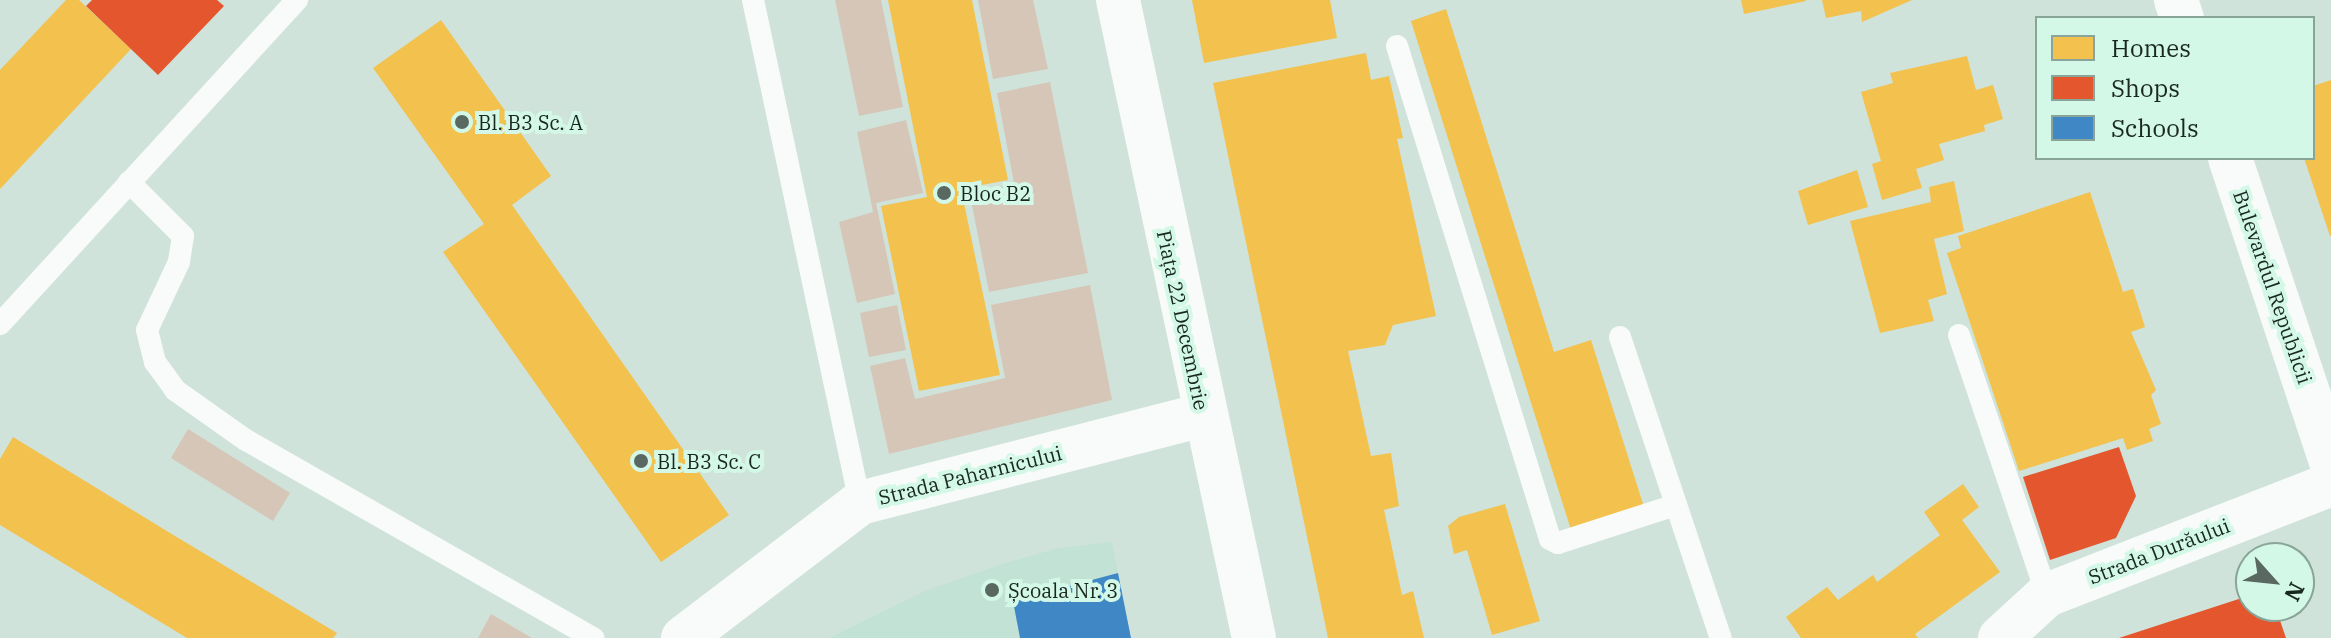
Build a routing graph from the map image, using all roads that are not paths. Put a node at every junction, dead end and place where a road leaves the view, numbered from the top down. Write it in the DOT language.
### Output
graph roads {
  1 [pos="297,0"];
  2 [pos="753,0"];
  3 [pos="1118,0"];
  4 [pos="1397,46"];
  5 [pos="2231,160"];
  6 [pos="129,182"];
  7 [pos="0,324"];
  8 [pos="1959,335"];
  9 [pos="1620,337"];
  10 [pos="2321,395"];
  11 [pos="1203,415"];
  12 [pos="2331,461"];
  13 [pos="2331,484"];
  14 [pos="860,503"];
  15 [pos="1676,505"];
  16 [pos="2047,595"];
  17 [pos="593,638"];
  18 [pos="683,638"];
  19 [pos="1254,638"];
  20 [pos="1721,638"];
  21 [pos="2000,638"];
  1 -- 6 [label="lane"];
  2 -- 14 [label="lane"];
  3 -- 11 [label="street, Piața 22 Decembrie"];
  4 -- 15 [label="lane"];
  5 -- 10 [label="street, Bulevardul Republicii"];
  6 -- 7 [label="lane"];
  6 -- 17 [label="lane"];
  8 -- 16 [label="lane"];
  9 -- 15 [label="lane"];
  10 -- 12 [label="street, Bulevardul Republicii"];
  11 -- 14 [label="street, Strada Paharnicului"];
  11 -- 19 [label="street, Piața 22 Decembrie"];
  13 -- 16 [label="street, Strada Durăului"];
  14 -- 18 [label="street, Strada Paharnicului"];
  15 -- 20 [label="lane"];
  16 -- 21 [label="street, Strada Durăului"];
}
